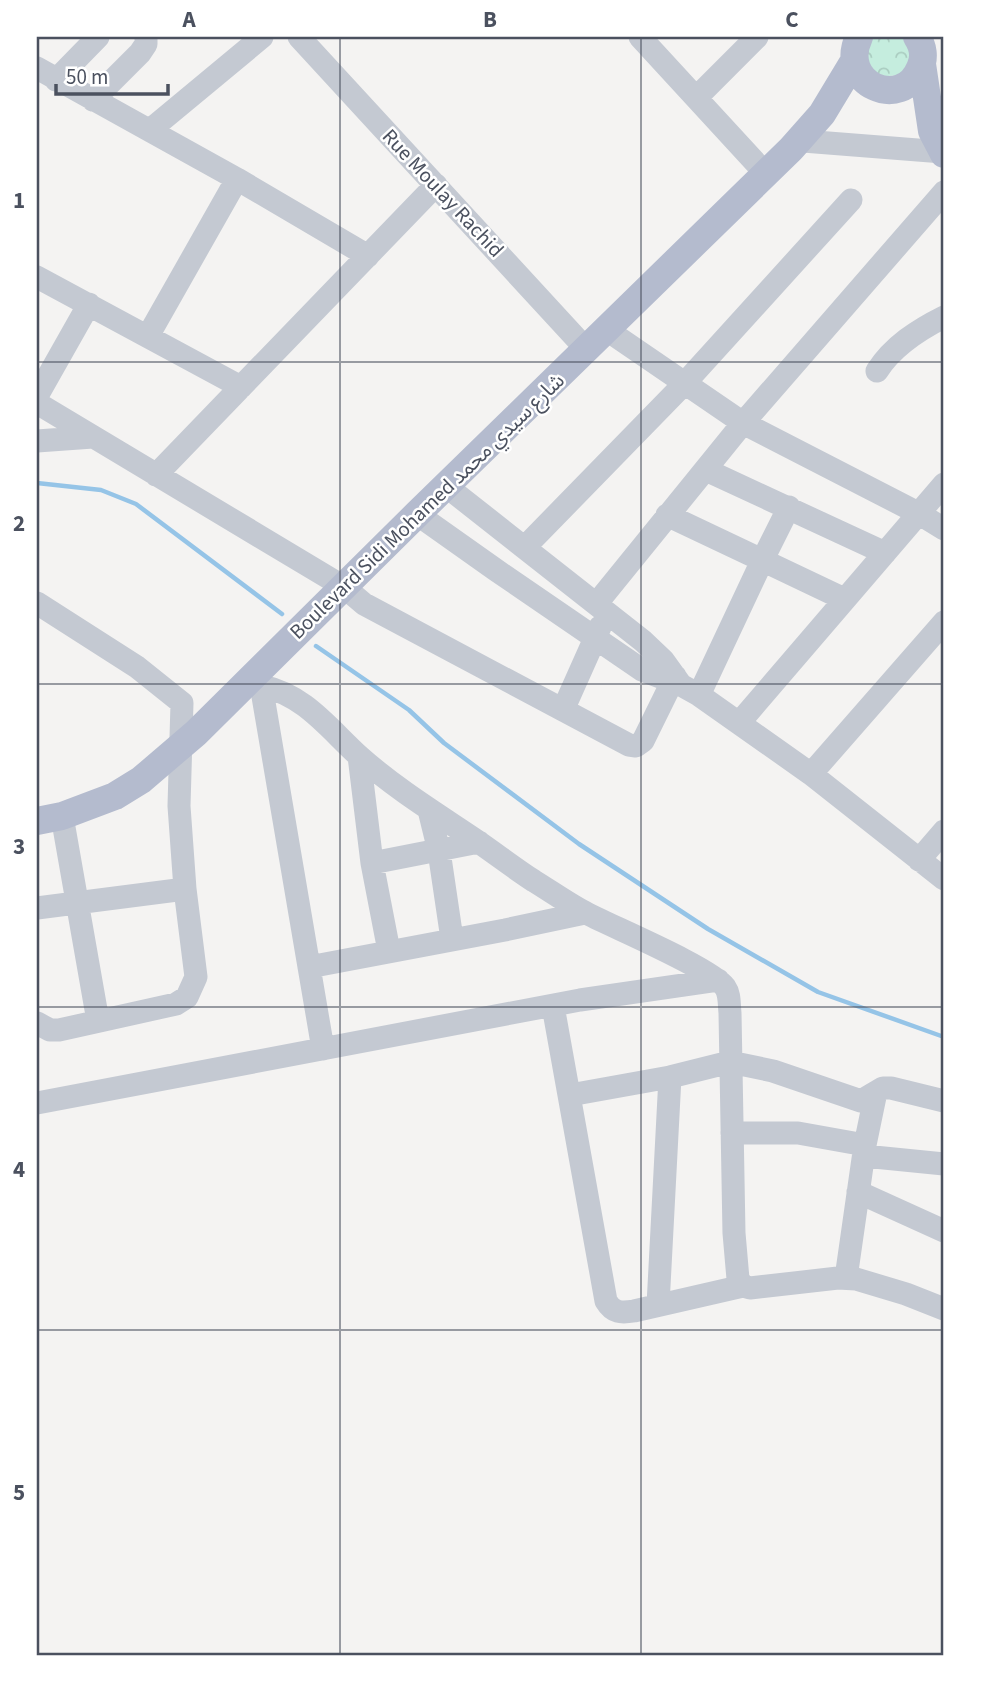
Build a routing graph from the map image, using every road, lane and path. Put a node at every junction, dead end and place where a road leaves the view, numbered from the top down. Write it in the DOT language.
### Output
graph roads {
  1 [pos="98,37"];
  2 [pos="146,37"];
  3 [pos="262,37"];
  4 [pos="299,37"];
  5 [pos="640,37"];
  6 [pos="750,39"];
  7 [pos="858,43"];
  8 [pos="922,48"];
  9 [pos="46,74"];
  10 [pos="882,89"];
  11 [pos="697,97"];
  12 [pos="93,100"];
  13 [pos="149,130"];
  14 [pos="797,145"];
  15 [pos="940,146"];
  16 [pos="765,174"];
  17 [pos="237,179"];
  18 [pos="436,185"];
  19 [pos="944,192"];
  20 [pos="850,200"];
  21 [pos="368,256"];
  22 [pos="37,277"];
  23 [pos="89,304"];
  24 [pos="944,317"];
  25 [pos="607,330"];
  26 [pos="148,335"];
  27 [pos="587,350"];
  28 [pos="877,371"];
  29 [pos="684,383"];
  30 [pos="241,387"];
  31 [pos="37,396"];
  32 [pos="37,403"];
  33 [pos="743,424"];
  34 [pos="93,437"];
  35 [pos="37,441"];
  36 [pos="706,470"];
  37 [pos="156,475"];
  38 [pos="944,484"];
  39 [pos="446,486"];
  40 [pos="789,507"];
  41 [pos="918,513"];
  42 [pos="417,514"];
  43 [pos="667,515"];
  44 [pos="944,529"];
  45 [pos="525,547"];
  46 [pos="885,553"];
  47 [pos="762,561"];
  48 [pos="344,587"];
  49 [pos="844,599"];
  50 [pos="37,603"];
  51 [pos="601,607"];
  52 [pos="944,622"];
  53 [pos="595,638"];
  54 [pos="260,678"];
  55 [pos="682,685"];
  56 [pos="563,710"];
  57 [pos="739,723"];
  58 [pos="180,747"];
  59 [pos="359,756"];
  60 [pos="811,774"];
  61 [pos="429,810"];
  62 [pos="49,819"];
  63 [pos="944,831"];
  64 [pos="479,842"];
  65 [pos="439,851"];
  66 [pos="919,860"];
  67 [pos="372,863"];
  68 [pos="944,879"];
  69 [pos="186,889"];
  70 [pos="77,903"];
  71 [pos="37,908"];
  72 [pos="585,913"];
  73 [pos="452,939"];
  74 [pos="389,951"];
  75 [pos="309,967"];
  76 [pos="718,980"];
  77 [pos="553,1006"];
  78 [pos="98,1021"];
  79 [pos="37,1023"];
  80 [pos="323,1049"];
  81 [pos="730,1062"];
  82 [pos="670,1077"];
  83 [pos="876,1092"];
  84 [pos="570,1095"];
  85 [pos="944,1101"];
  86 [pos="37,1103"];
  87 [pos="732,1133"];
  88 [pos="864,1150"];
  89 [pos="944,1164"];
  90 [pos="858,1192"];
  91 [pos="944,1231"];
  92 [pos="846,1278"];
  93 [pos="743,1286"];
  94 [pos="658,1306"];
  95 [pos="944,1309"];
  1 -- 9 [label="street"];
  2 -- 12 [label="street"];
  3 -- 13 [label="street"];
  4 -- 18 [label="street, Rue Moulay Rachid"];
  5 -- 11 [label="street"];
  6 -- 11 [label="street"];
  7 -- 10 [label="main road"];
  7 -- 14 [label="main road"];
  8 -- 10 [label="main road"];
  8 -- 15 [label="main road"];
  9 -- 12 [label="street"];
  10 -- 14 [label="main road"];
  10 -- 15 [label="main road"];
  11 -- 16 [label="street"];
  12 -- 13 [label="street"];
  13 -- 17 [label="street"];
  14 -- 15 [label="street"];
  14 -- 16 [label="main road, Boulevard Sidi Mohamed شارع سيدي محمد"];
  16 -- 25 [label="main road, Boulevard Sidi Mohamed شارع سيدي محمد"];
  17 -- 21 [label="street"];
  17 -- 26 [label="street"];
  18 -- 21 [label="street"];
  18 -- 27 [label="street, Rue Moulay Rachid"];
  19 -- 33 [label="street"];
  20 -- 29 [label="street"];
  21 -- 30 [label="street"];
  22 -- 23 [label="street"];
  23 -- 26 [label="street"];
  23 -- 31 [label="street"];
  24 -- 28 [label="street"];
  25 -- 27 [label="main road, Boulevard Sidi Mohamed شارع سيدي محمد"];
  25 -- 29 [label="street"];
  26 -- 30 [label="street"];
  27 -- 39 [label="main road, Boulevard Sidi Mohamed شارع سيدي محمد"];
  29 -- 33 [label="street"];
  29 -- 45 [label="street"];
  30 -- 37 [label="street"];
  32 -- 34 [label="street"];
  33 -- 36 [label="street"];
  33 -- 41 [label="street"];
  34 -- 35 [label="street"];
  34 -- 37 [label="street"];
  36 -- 40 [label="street"];
  36 -- 43 [label="street"];
  37 -- 48 [label="street"];
  38 -- 41 [label="street"];
  39 -- 42 [label="main road, Boulevard Sidi Mohamed شارع سيدي محمد"];
  39 -- 45 [label="street"];
  40 -- 46 [label="street"];
  40 -- 47 [label="street"];
  41 -- 44 [label="street"];
  41 -- 46 [label="street"];
  42 -- 48 [label="main road, Boulevard Sidi Mohamed شارع سيدي محمد"];
  42 -- 53 [label="street"];
  43 -- 47 [label="street"];
  43 -- 51 [label="street"];
  45 -- 51 [label="street"];
  46 -- 49 [label="street"];
  47 -- 49 [label="street"];
  47 -- 55 [label="street"];
  48 -- 54 [label="main road, Boulevard Sidi Mohamed شارع سيدي محمد"];
  48 -- 56 [label="street"];
  49 -- 57 [label="street"];
  50 -- 58 [label="street"];
  51 -- 53 [label="street"];
  51 -- 55 [label="street"];
  52 -- 60 [label="street"];
  53 -- 55 [label="street"];
  53 -- 56 [label="street"];
  54 -- 58 [label="main road, Boulevard Sidi Mohamed شارع سيدي محمد"];
  54 -- 59 [label="street"];
  54 -- 75 [label="street"];
  55 -- 56 [label="street"];
  55 -- 57 [label="street"];
  57 -- 60 [label="street"];
  58 -- 62 [label="main road, Boulevard Sidi Mohamed شارع سيدي محمد"];
  58 -- 69 [label="street"];
  59 -- 61 [label="street"];
  59 -- 67 [label="street"];
  60 -- 66 [label="street"];
  61 -- 64 [label="street"];
  61 -- 65 [label="street"];
  62 -- 70 [label="street"];
  63 -- 66 [label="street"];
  64 -- 65 [label="street"];
  64 -- 72 [label="street"];
  65 -- 67 [label="street"];
  65 -- 73 [label="street"];
  66 -- 68 [label="street"];
  67 -- 74 [label="street"];
  69 -- 70 [label="street"];
  69 -- 78 [label="street"];
  70 -- 71 [label="street"];
  70 -- 78 [label="street"];
  72 -- 73 [label="street"];
  72 -- 76 [label="street"];
  73 -- 74 [label="street"];
  74 -- 75 [label="street"];
  75 -- 80 [label="street"];
  76 -- 77 [label="street"];
  76 -- 81 [label="street"];
  77 -- 80 [label="street"];
  77 -- 84 [label="street"];
  78 -- 79 [label="street"];
  80 -- 86 [label="street"];
  81 -- 82 [label="street"];
  81 -- 83 [label="street"];
  81 -- 87 [label="street"];
  82 -- 84 [label="street"];
  82 -- 94 [label="street"];
  83 -- 85 [label="street"];
  83 -- 88 [label="street"];
  84 -- 94 [label="street"];
  87 -- 88 [label="street"];
  87 -- 93 [label="street"];
  88 -- 89 [label="street"];
  88 -- 90 [label="street"];
  90 -- 91 [label="street"];
  90 -- 92 [label="street"];
  92 -- 93 [label="street"];
  92 -- 95 [label="street"];
  93 -- 94 [label="street"];
}
